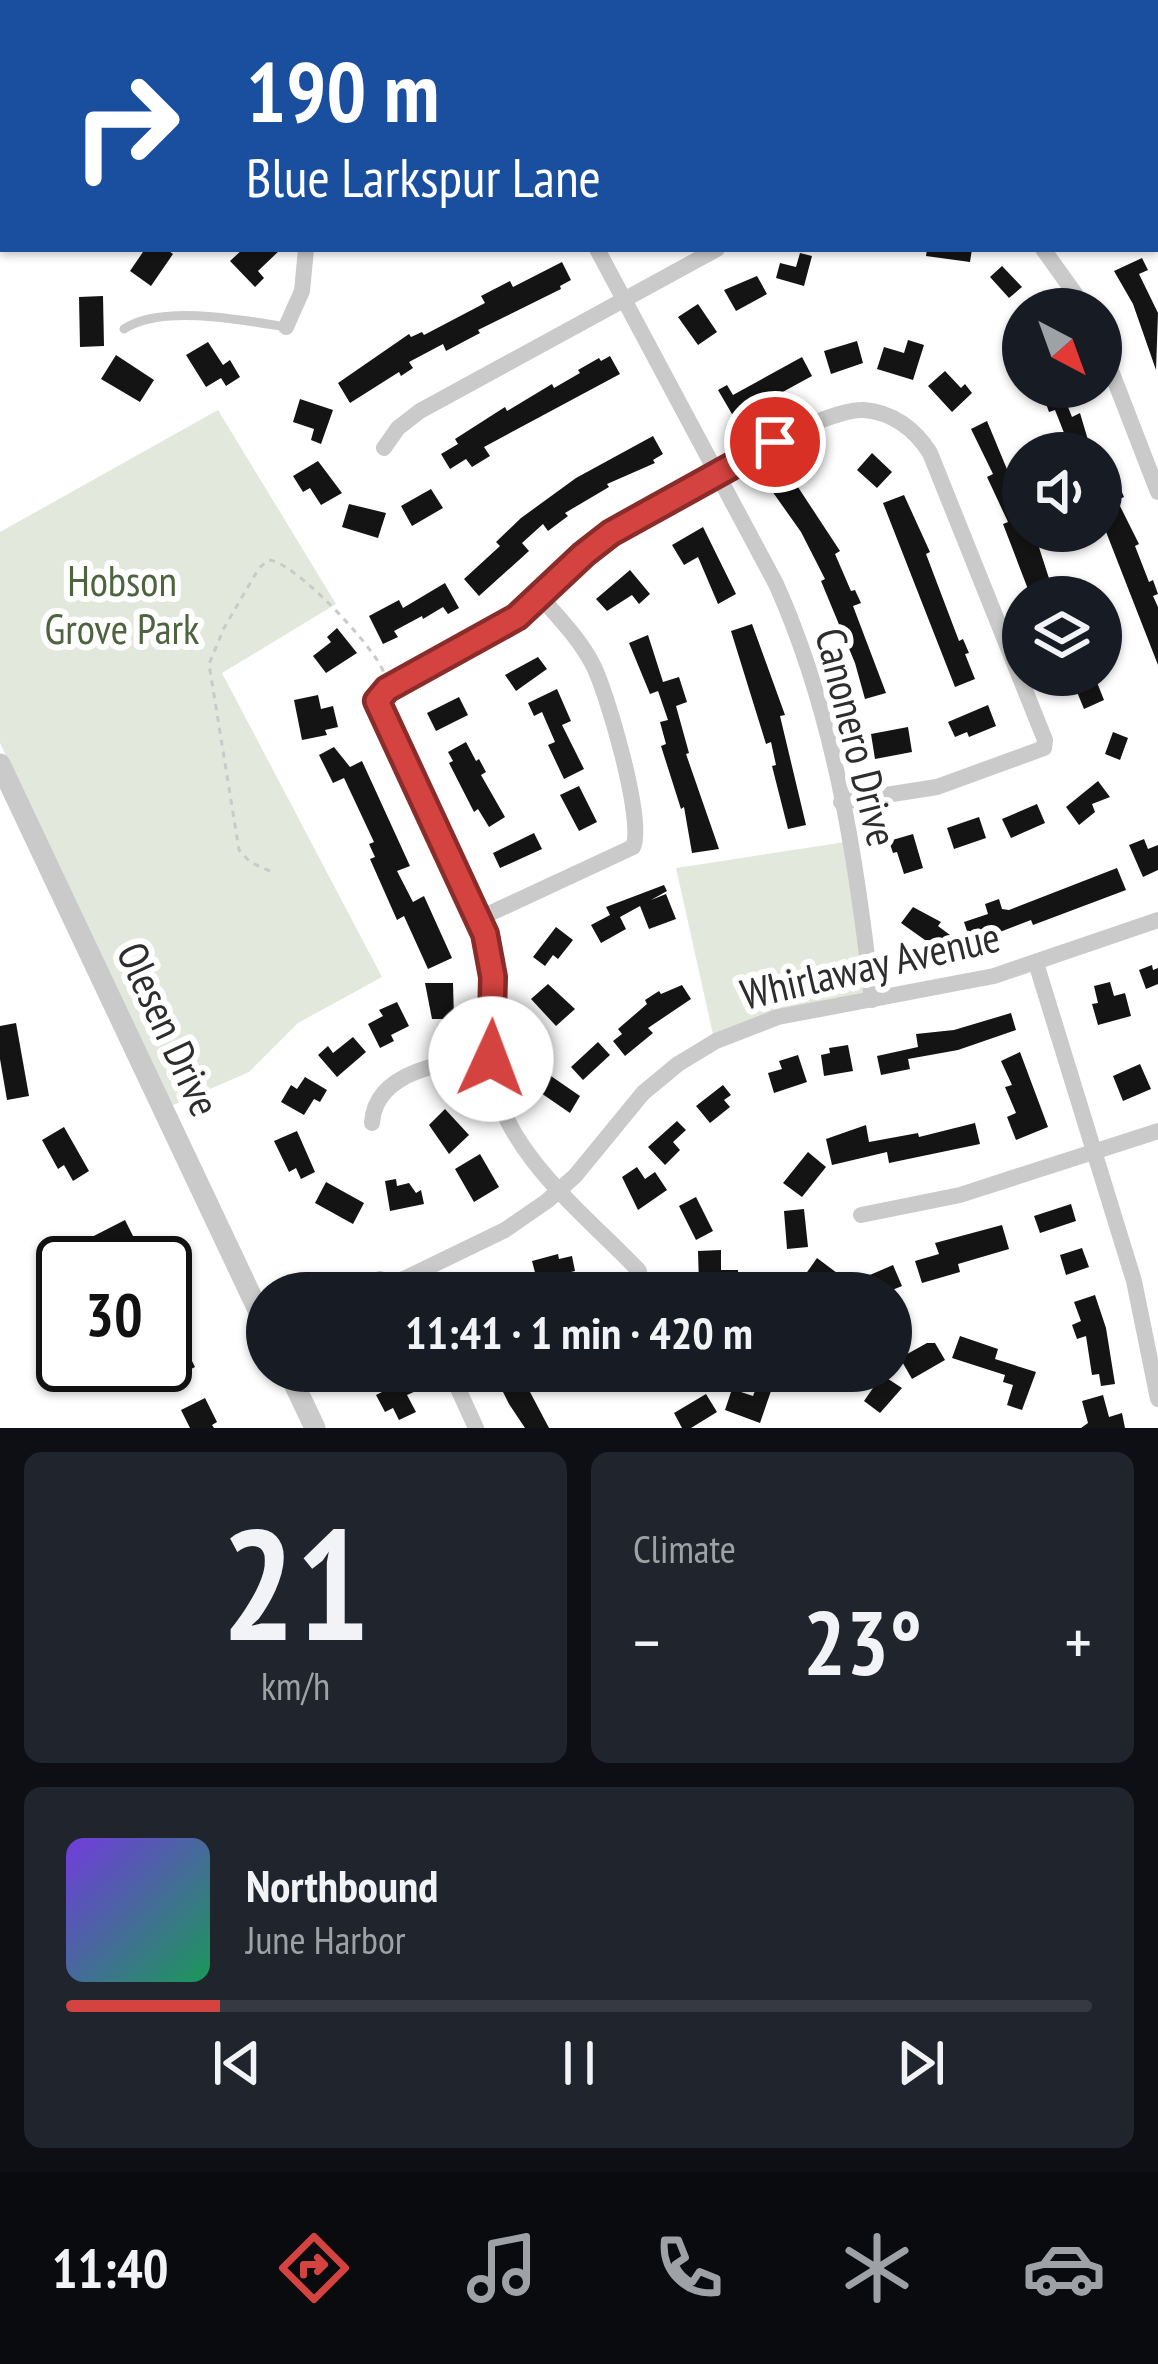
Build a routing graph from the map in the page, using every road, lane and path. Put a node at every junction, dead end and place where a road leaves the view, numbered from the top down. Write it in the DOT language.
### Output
graph roads {
  1 [pos="306,252"];
  2 [pos="599,252"];
  3 [pos="712,252"];
  4 [pos="1045,252"];
  5 [pos="1071,288"];
  6 [pos="624,300"];
  7 [pos="286,327"];
  8 [pos="124,329"];
  9 [pos="1122,399"];
  10 [pos="384,448"];
  11 [pos="718,473"];
  12 [pos="1158,492"];
  13 [pos="539,596"];
  14 [pos="382,666"];
  15 [pos="0,764"];
  16 [pos="841,802"];
  17 [pos="270,871"];
  18 [pos="478,919"];
  19 [pos="1158,920"];
  20 [pos="1036,963"];
  21 [pos="872,1000"];
  22 [pos="491,1059"];
  23 [pos="372,1123"];
  24 [pos="1158,1131"];
  25 [pos="1095,1154"];
  26 [pos="561,1190"];
  27 [pos="861,1214"];
  28 [pos="639,1270"];
  29 [pos="428,1272"];
  30 [pos="246,1285"];
  31 [pos="1153,1339"];
  32 [pos="297,1392"];
  33 [pos="460,1392"];
  34 [pos="1158,1399"];
  35 [pos="315,1428"];
  36 [pos="476,1428"];
  1 -- 7 [label="street"];
  2 -- 6 [label="street, Canonero Drive"];
  3 -- 6 [label="street"];
  4 -- 5 [label="street"];
  6 -- 10 [label="street"];
  6 -- 11 [label="street, Canonero Drive"];
  7 -- 8 [label="lane"];
  9 -- 12 [label="street"];
  11 -- 13 [label="street"];
  11 -- 16 [label="street, Canonero Drive"];
  11 -- 16 [label="street"];
  13 -- 18 [label="street"];
  13 -- 18 [label="street"];
  14 -- 17 [label="path"];
  15 -- 30 [label="street, Olesen Drive"];
  16 -- 21 [label="street, Canonero Drive"];
  18 -- 22 [label="street"];
  19 -- 20 [label="street, Whirlaway Avenue"];
  20 -- 21 [label="street, Whirlaway Avenue"];
  20 -- 25 [label="street"];
  21 -- 26 [label="street, Whirlaway Avenue"];
  22 -- 23 [label="street"];
  22 -- 26 [label="street"];
  24 -- 25 [label="street"];
  25 -- 27 [label="street"];
  25 -- 31 [label="street"];
  26 -- 28 [label="street"];
  26 -- 29 [label="street, Whirlaway Avenue"];
  31 -- 34 [label="street"];
  32 -- 35 [label="street"];
  33 -- 36 [label="street"];
}
